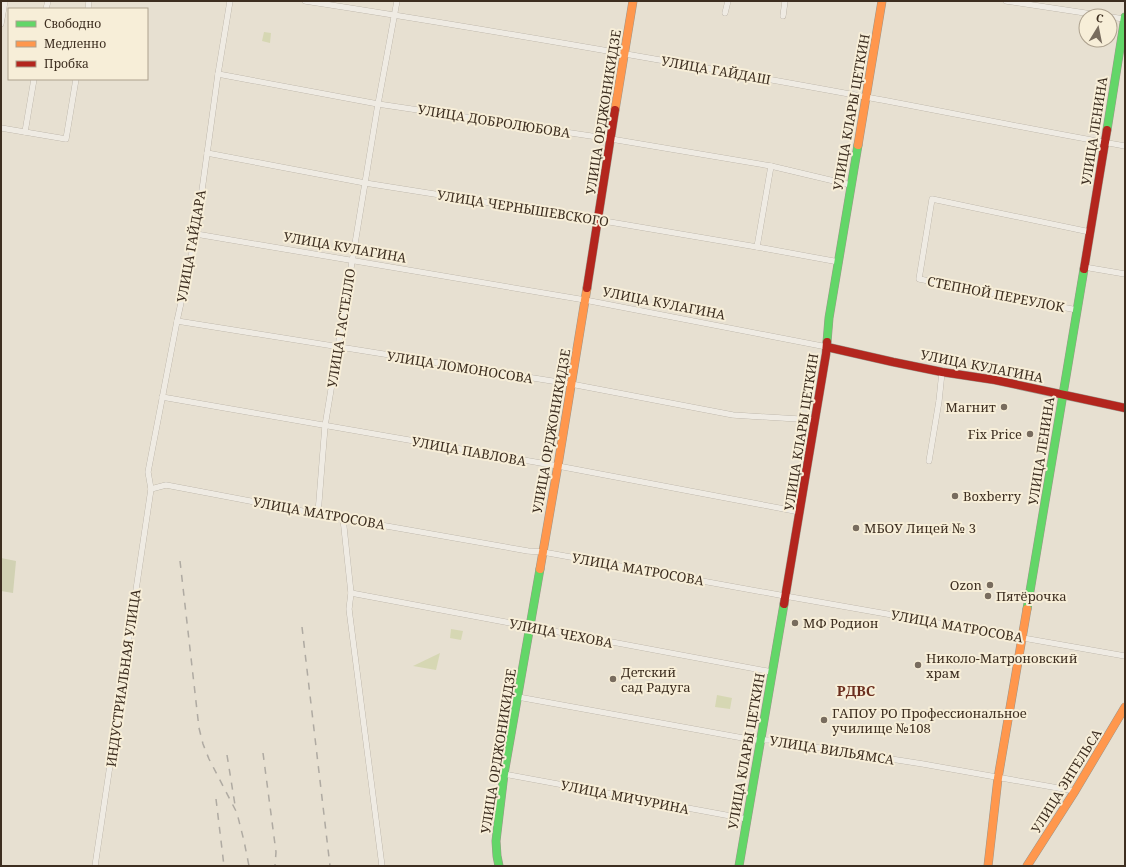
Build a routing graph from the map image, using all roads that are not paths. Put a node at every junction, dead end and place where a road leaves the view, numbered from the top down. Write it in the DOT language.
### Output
graph roads {
  1 [pos="5,1"];
  2 [pos="230,1"];
  3 [pos="305,1"];
  4 [pos="398,1"];
  5 [pos="633,1"];
  6 [pos="728,1"];
  7 [pos="785,1"];
  8 [pos="882,1"];
  9 [pos="1006,1"];
  10 [pos="1078,12"];
  11 [pos="725,13"];
  12 [pos="395,15"];
  13 [pos="783,16"];
  14 [pos="1125,18"];
  15 [pos="1,24"];
  16 [pos="624,54"];
  17 [pos="218,74"];
  18 [pos="34,80"];
  19 [pos="76,80"];
  20 [pos="866,98"];
  21 [pos="378,104"];
  22 [pos="1,128"];
  23 [pos="25,132"];
  24 [pos="611,139"];
  25 [pos="1105,142"];
  26 [pos="1125,146"];
  27 [pos="207,153"];
  28 [pos="771,166"];
  29 [pos="365,183"];
  30 [pos="851,185"];
  31 [pos="598,220"];
  32 [pos="1090,232"];
  33 [pos="196,234"];
  34 [pos="757,247"];
  35 [pos="352,261"];
  36 [pos="839,262"];
  37 [pos="1084,267"];
  38 [pos="1125,274"];
  39 [pos="585,300"];
  40 [pos="1077,310"];
  41 [pos="177,321"];
  42 [pos="338,347"];
  43 [pos="827,347"];
  44 [pos="942,372"];
  45 [pos="571,384"];
  46 [pos="1062,394"];
  47 [pos="162,397"];
  48 [pos="1125,408"];
  49 [pos="815,420"];
  50 [pos="325,426"];
  51 [pos="929,461"];
  52 [pos="558,466"];
  53 [pos="151,489"];
  54 [pos="800,512"];
  55 [pos="318,514"];
  56 [pos="343,518"];
  57 [pos="542,552"];
  58 [pos="351,593"];
  59 [pos="785,596"];
  60 [pos="530,627"];
  61 [pos="1022,637"];
  62 [pos="1125,656"];
  63 [pos="772,672"];
  64 [pos="518,697"];
  65 [pos="1125,707"];
  66 [pos="760,740"];
  67 [pos="504,774"];
  68 [pos="998,778"];
  69 [pos="1075,791"];
  70 [pos="747,819"];
  71 [pos="95,866"];
  72 [pos="382,866"];
  73 [pos="500,866"];
  74 [pos="739,866"];
  75 [pos="988,866"];
  76 [pos="1027,866"];
  1 -- 15 [label="street"];
  2 -- 17 [label="street, УЛИЦА ГАЙДАРА"];
  3 -- 12 [label="street, УЛИЦА ГАЙДАШ"];
  4 -- 12 [label="street, УЛИЦА ГАСТЕЛЛО"];
  5 -- 16 [label="street, УЛИЦА ОРДЖОНИКИДЗЕ"];
  6 -- 11 [label="street"];
  7 -- 13 [label="street"];
  8 -- 20 [label="street, УЛИЦА КЛАРЫ ЦЕТКИН"];
  9 -- 10 [label="street"];
  12 -- 16 [label="street, УЛИЦА ГАЙДАШ"];
  12 -- 21 [label="street, УЛИЦА ГАСТЕЛЛО"];
  14 -- 25 [label="street, УЛИЦА ЛЕНИНА"];
  16 -- 20 [label="street, УЛИЦА ГАЙДАШ"];
  16 -- 24 [label="street, УЛИЦА ОРДЖОНИКИДЗЕ"];
  17 -- 21 [label="street, УЛИЦА ДОБРОЛЮБОВА"];
  17 -- 27 [label="street, УЛИЦА ГАЙДАРА"];
  18 -- 23 [label="street"];
  19 -- 23 [label="street"];
  20 -- 25 [label="street, УЛИЦА ГАЙДАШ"];
  20 -- 30 [label="street, УЛИЦА КЛАРЫ ЦЕТКИН"];
  21 -- 24 [label="street, УЛИЦА ДОБРОЛЮБОВА"];
  21 -- 29 [label="street, УЛИЦА ГАСТЕЛЛО"];
  22 -- 23 [label="street"];
  24 -- 28 [label="street, УЛИЦА ДОБРОЛЮБОВА"];
  24 -- 31 [label="street, УЛИЦА ОРДЖОНИКИДЗЕ"];
  25 -- 26 [label="street, УЛИЦА ГАЙДАШ"];
  25 -- 32 [label="street, УЛИЦА ЛЕНИНА"];
  27 -- 29 [label="street, УЛИЦА ЧЕРНЫШЕВСКОГО"];
  27 -- 33 [label="street, УЛИЦА ГАЙДАРА"];
  28 -- 30 [label="street, УЛИЦА ДОБРОЛЮБОВА"];
  28 -- 34 [label="street"];
  29 -- 31 [label="street, УЛИЦА ЧЕРНЫШЕВСКОГО"];
  29 -- 35 [label="street, УЛИЦА ГАСТЕЛЛО"];
  30 -- 36 [label="street, УЛИЦА КЛАРЫ ЦЕТКИН"];
  31 -- 34 [label="street, УЛИЦА ЧЕРНЫШЕВСКОГО"];
  31 -- 39 [label="street, УЛИЦА ОРДЖОНИКИДЗЕ"];
  32 -- 37 [label="street, УЛИЦА ЛЕНИНА"];
  32 -- 40 [label="street, СТЕПНОЙ ПЕРЕУЛОК"];
  33 -- 35 [label="street, УЛИЦА КУЛАГИНА"];
  33 -- 41 [label="street, УЛИЦА ГАЙДАРА"];
  34 -- 36 [label="street, УЛИЦА ЧЕРНЫШЕВСКОГО"];
  35 -- 39 [label="street, УЛИЦА КУЛАГИНА"];
  35 -- 42 [label="street, УЛИЦА ГАСТЕЛЛО"];
  36 -- 43 [label="street, УЛИЦА КЛАРЫ ЦЕТКИН"];
  37 -- 38 [label="street"];
  37 -- 40 [label="street, УЛИЦА ЛЕНИНА"];
  39 -- 43 [label="street, УЛИЦА КУЛАГИНА"];
  39 -- 45 [label="street, УЛИЦА ОРДЖОНИКИДЗЕ"];
  40 -- 46 [label="street, УЛИЦА ЛЕНИНА"];
  41 -- 42 [label="street, УЛИЦА ЛОМОНОСОВА"];
  41 -- 47 [label="street, УЛИЦА ГАЙДАРА"];
  42 -- 45 [label="street, УЛИЦА ЛОМОНОСОВА"];
  42 -- 50 [label="street, УЛИЦА ГАСТЕЛЛО"];
  43 -- 44 [label="street, УЛИЦА КУЛАГИНА"];
  43 -- 49 [label="street, УЛИЦА КЛАРЫ ЦЕТКИН"];
  44 -- 46 [label="street, УЛИЦА КУЛАГИНА"];
  44 -- 51 [label="street"];
  45 -- 49 [label="street, УЛИЦА ЛОМОНОСОВА"];
  45 -- 52 [label="street, УЛИЦА ОРДЖОНИКИДЗЕ"];
  46 -- 48 [label="street, УЛИЦА КУЛАГИНА"];
  46 -- 61 [label="street, УЛИЦА ЛЕНИНА"];
  47 -- 50 [label="street, УЛИЦА ПАВЛОВА"];
  47 -- 53 [label="street, УЛИЦА ГАЙДАРА"];
  49 -- 54 [label="street, УЛИЦА КЛАРЫ ЦЕТКИН"];
  50 -- 52 [label="street, УЛИЦА ПАВЛОВА"];
  50 -- 55 [label="street, УЛИЦА ГАСТЕЛЛО"];
  52 -- 54 [label="street, УЛИЦА ПАВЛОВА"];
  52 -- 57 [label="street, УЛИЦА ОРДЖОНИКИДЗЕ"];
  53 -- 55 [label="street, УЛИЦА МАТРОСОВА"];
  53 -- 71 [label="street, ИНДУСТРИАЛЬНАЯ УЛИЦА"];
  54 -- 59 [label="street, УЛИЦА КЛАРЫ ЦЕТКИН"];
  55 -- 56 [label="street, УЛИЦА МАТРОСОВА"];
  56 -- 57 [label="street, УЛИЦА МАТРОСОВА"];
  56 -- 58 [label="street"];
  57 -- 59 [label="street, УЛИЦА МАТРОСОВА"];
  57 -- 60 [label="street, УЛИЦА ОРДЖОНИКИДЗЕ"];
  58 -- 60 [label="street, УЛИЦА ЧЕХОВА"];
  58 -- 72 [label="street"];
  59 -- 61 [label="street, УЛИЦА МАТРОСОВА"];
  59 -- 63 [label="street, УЛИЦА КЛАРЫ ЦЕТКИН"];
  60 -- 63 [label="street, УЛИЦА ЧЕХОВА"];
  60 -- 64 [label="street, УЛИЦА ОРДЖОНИКИДЗЕ"];
  61 -- 62 [label="street, УЛИЦА МАТРОСОВА"];
  61 -- 68 [label="street, УЛИЦА ЛЕНИНА"];
  63 -- 66 [label="street, УЛИЦА КЛАРЫ ЦЕТКИН"];
  64 -- 66 [label="street, УЛИЦА ВИЛЬЯМСА"];
  64 -- 67 [label="street, УЛИЦА ОРДЖОНИКИДЗЕ"];
  65 -- 69 [label="street, УЛИЦА ЭНГЕЛЬСА"];
  66 -- 68 [label="street, УЛИЦА ВИЛЬЯМСА"];
  66 -- 70 [label="street, УЛИЦА КЛАРЫ ЦЕТКИН"];
  67 -- 70 [label="street, УЛИЦА МИЧУРИНА"];
  67 -- 73 [label="street, УЛИЦА ОРДЖОНИКИДЗЕ"];
  68 -- 69 [label="street, УЛИЦА ВИЛЬЯМСА"];
  68 -- 75 [label="street, УЛИЦА ЛЕНИНА"];
  69 -- 76 [label="street, УЛИЦА ЭНГЕЛЬСА"];
  70 -- 74 [label="street, УЛИЦА КЛАРЫ ЦЕТКИН"];
}
